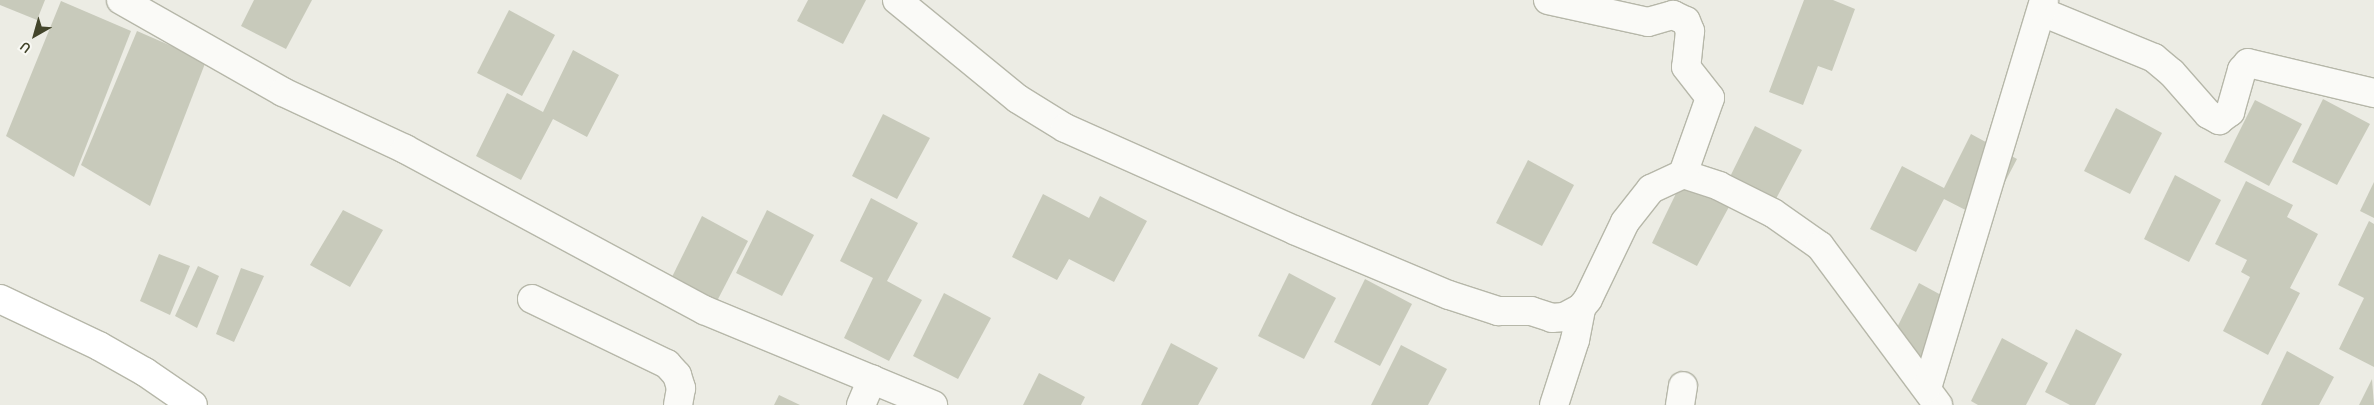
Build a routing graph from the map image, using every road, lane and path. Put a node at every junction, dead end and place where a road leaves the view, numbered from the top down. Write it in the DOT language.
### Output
graph roads {
  1 [pos="121,0"];
  2 [pos="897,0"];
  3 [pos="1548,0"];
  4 [pos="2043,6"];
  5 [pos="2374,93"];
  6 [pos="1683,174"];
  7 [pos="0,299"];
  8 [pos="532,299"];
  9 [pos="1581,308"];
  10 [pos="872,379"];
  11 [pos="1932,396"];
  12 [pos="193,405"];
  13 [pos="678,405"];
  14 [pos="861,405"];
  15 [pos="933,405"];
  16 [pos="1554,405"];
  1 -- 10 [label="street"];
  2 -- 9 [label="street"];
  3 -- 6 [label="street"];
  4 -- 5 [label="street"];
  4 -- 11 [label="street"];
  6 -- 9 [label="street"];
  6 -- 11 [label="street"];
  7 -- 12 [label="main road"];
  8 -- 13 [label="street"];
  9 -- 16 [label="street"];
  10 -- 14 [label="street"];
  10 -- 15 [label="street"];
}
